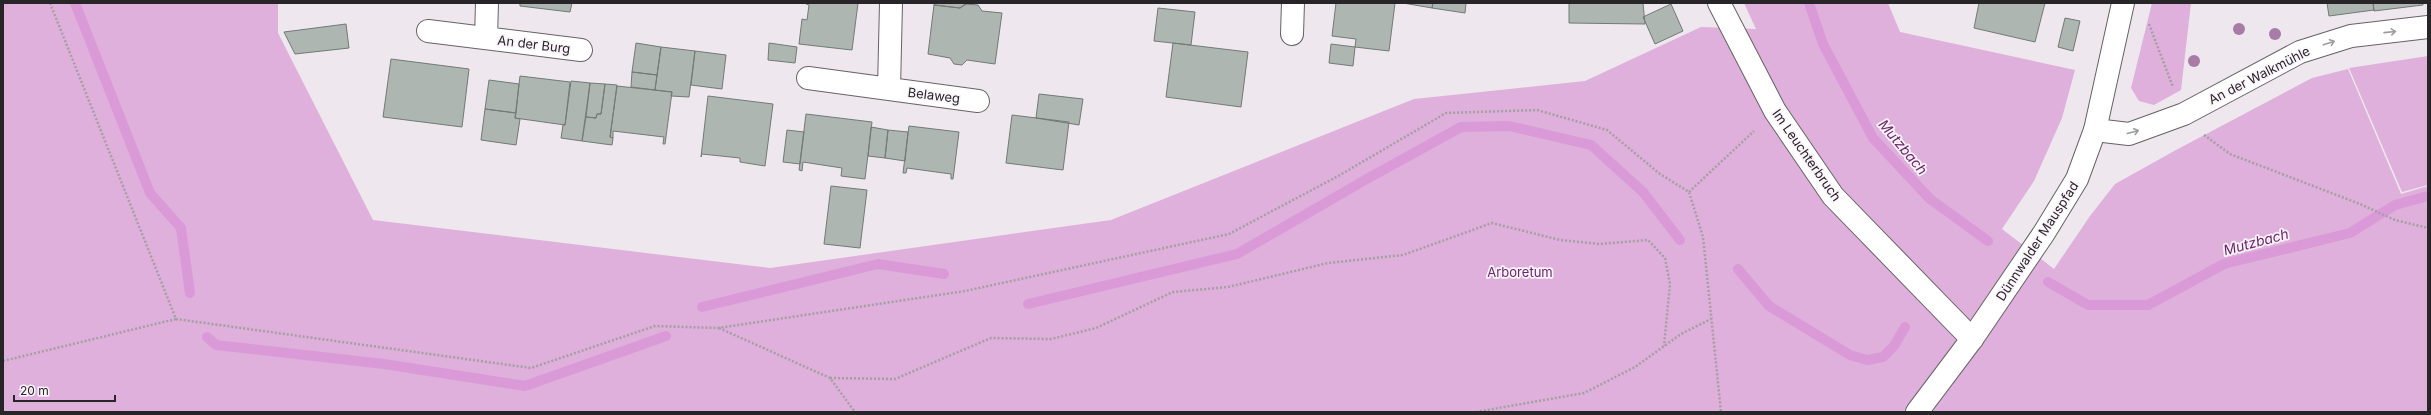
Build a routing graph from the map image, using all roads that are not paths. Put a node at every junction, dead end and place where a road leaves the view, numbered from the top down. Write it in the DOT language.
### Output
graph roads {
  1 [pos="487,3"];
  2 [pos="891,3"];
  3 [pos="1293,3"];
  4 [pos="1718,3"];
  5 [pos="2123,3"];
  6 [pos="2428,27"];
  7 [pos="428,31"];
  8 [pos="1292,34"];
  9 [pos="486,38"];
  10 [pos="581,50"];
  11 [pos="808,78"];
  12 [pos="889,89"];
  13 [pos="978,101"];
  14 [pos="2094,130"];
  15 [pos="1972,339"];
  16 [pos="1917,412"];
  1 -- 9 [label="street, An der Burg"];
  2 -- 12 [label="street, Belaweg"];
  3 -- 8 [label="street"];
  4 -- 15 [label="street, Im Leuchterbruch"];
  5 -- 14 [label="street, Dünnwalder Mauspfad"];
  14 -- 6 [label="street, An der Walkmühle, one-way"];
  7 -- 9 [label="street, An der Burg"];
  9 -- 10 [label="street, An der Burg"];
  11 -- 12 [label="street, Belaweg"];
  12 -- 13 [label="street, Belaweg"];
  14 -- 15 [label="street, Dünnwalder Mauspfad"];
  15 -- 16 [label="street, Dünnwalder Mauspfad"];
}
